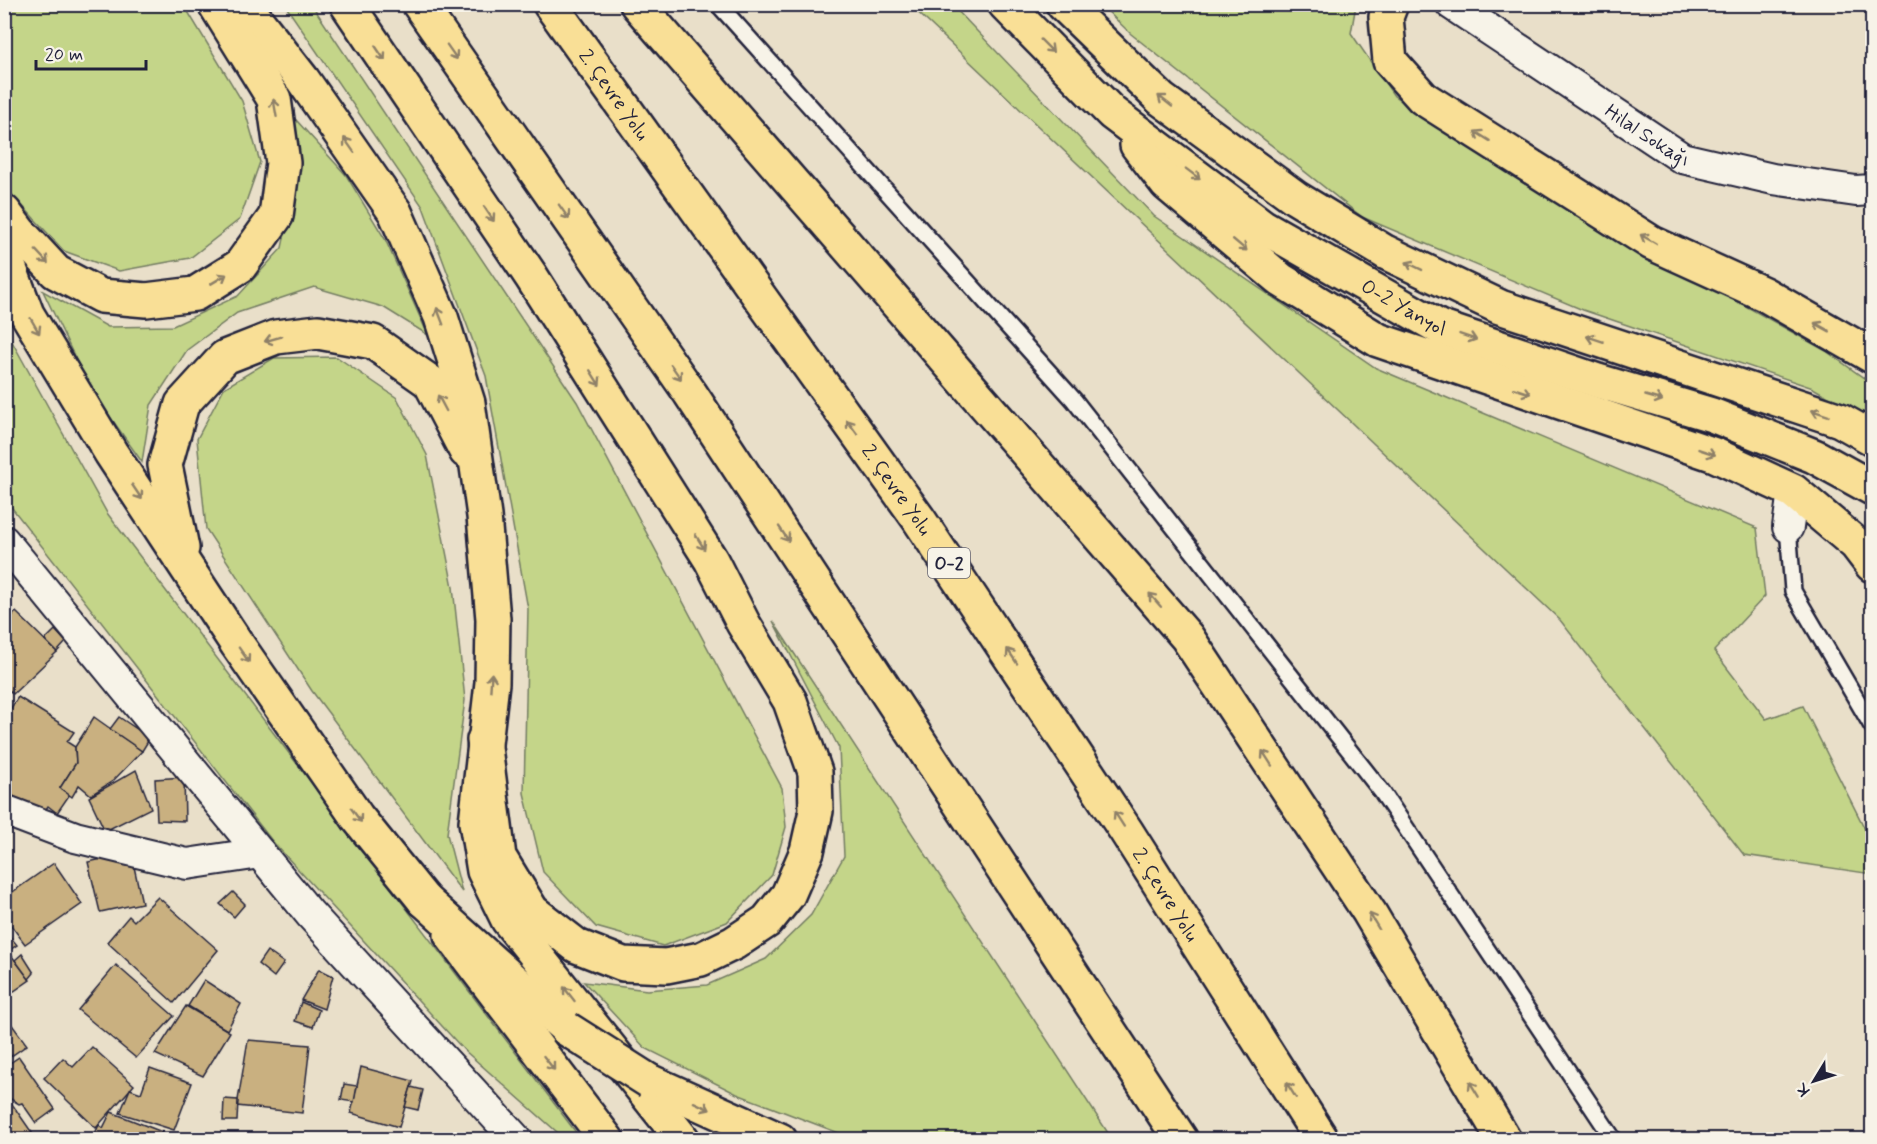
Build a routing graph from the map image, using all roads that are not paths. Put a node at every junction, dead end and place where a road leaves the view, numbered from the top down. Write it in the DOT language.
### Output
graph roads {
  1 [pos="215,4"];
  2 [pos="244,4"];
  3 [pos="347,4"];
  4 [pos="419,4"];
  5 [pos="550,4"];
  6 [pos="637,4"];
  7 [pos="718,4"];
  8 [pos="1005,4"];
  9 [pos="1063,4"];
  10 [pos="1391,4"];
  11 [pos="1451,4"];
  12 [pos="1112,113"];
  13 [pos="1872,190"];
  14 [pos="4,212"];
  15 [pos="4,253"];
  16 [pos="1872,356"];
  17 [pos="1872,438"];
  18 [pos="1872,488"];
  19 [pos="1793,491"];
  20 [pos="484,516"];
  21 [pos="1788,527"];
  22 [pos="4,541"];
  23 [pos="185,565"];
  24 [pos="1872,565"];
  25 [pos="1872,726"];
  26 [pos="484,740"];
  27 [pos="4,810"];
  28 [pos="260,853"];
  29 [pos="424,900"];
  30 [pos="517,1140"];
  31 [pos="608,1140"];
  32 [pos="683,1140"];
  33 [pos="780,1140"];
  34 [pos="1181,1140"];
  35 [pos="1322,1140"];
  36 [pos="1504,1140"];
  37 [pos="1614,1140"];
  14 -- 1 [label="main road, one-way"];
  20 -- 2 [label="main road, one-way"];
  3 -- 26 [label="main road, one-way"];
  4 -- 34 [label="main road, one-way"];
  35 -- 5 [label="main road, 2. Çevre Yolu / O-2, one-way"];
  36 -- 6 [label="main road, one-way"];
  7 -- 37 [label="lane"];
  8 -- 12 [label="main road, O-2 Yanyol, one-way"];
  17 -- 9 [label="main road, one-way"];
  16 -- 10 [label="main road, one-way"];
  11 -- 13 [label="street, Hilal Sokağı"];
  12 -- 18 [label="main road, O-2 Yanyol, one-way"];
  12 -- 19 [label="main road, one-way"];
  15 -- 23 [label="main road, one-way"];
  19 -- 21 [label="street"];
  19 -- 24 [label="main road"];
  20 -- 23 [label="main road, one-way"];
  26 -- 20 [label="main road, one-way"];
  21 -- 25 [label="lane"];
  22 -- 28 [label="street"];
  23 -- 29 [label="main road, one-way"];
  32 -- 26 [label="main road, one-way"];
  27 -- 28 [label="street"];
  28 -- 30 [label="street"];
  29 -- 31 [label="main road, one-way"];
  29 -- 33 [label="main road, one-way, bridge"];
}
